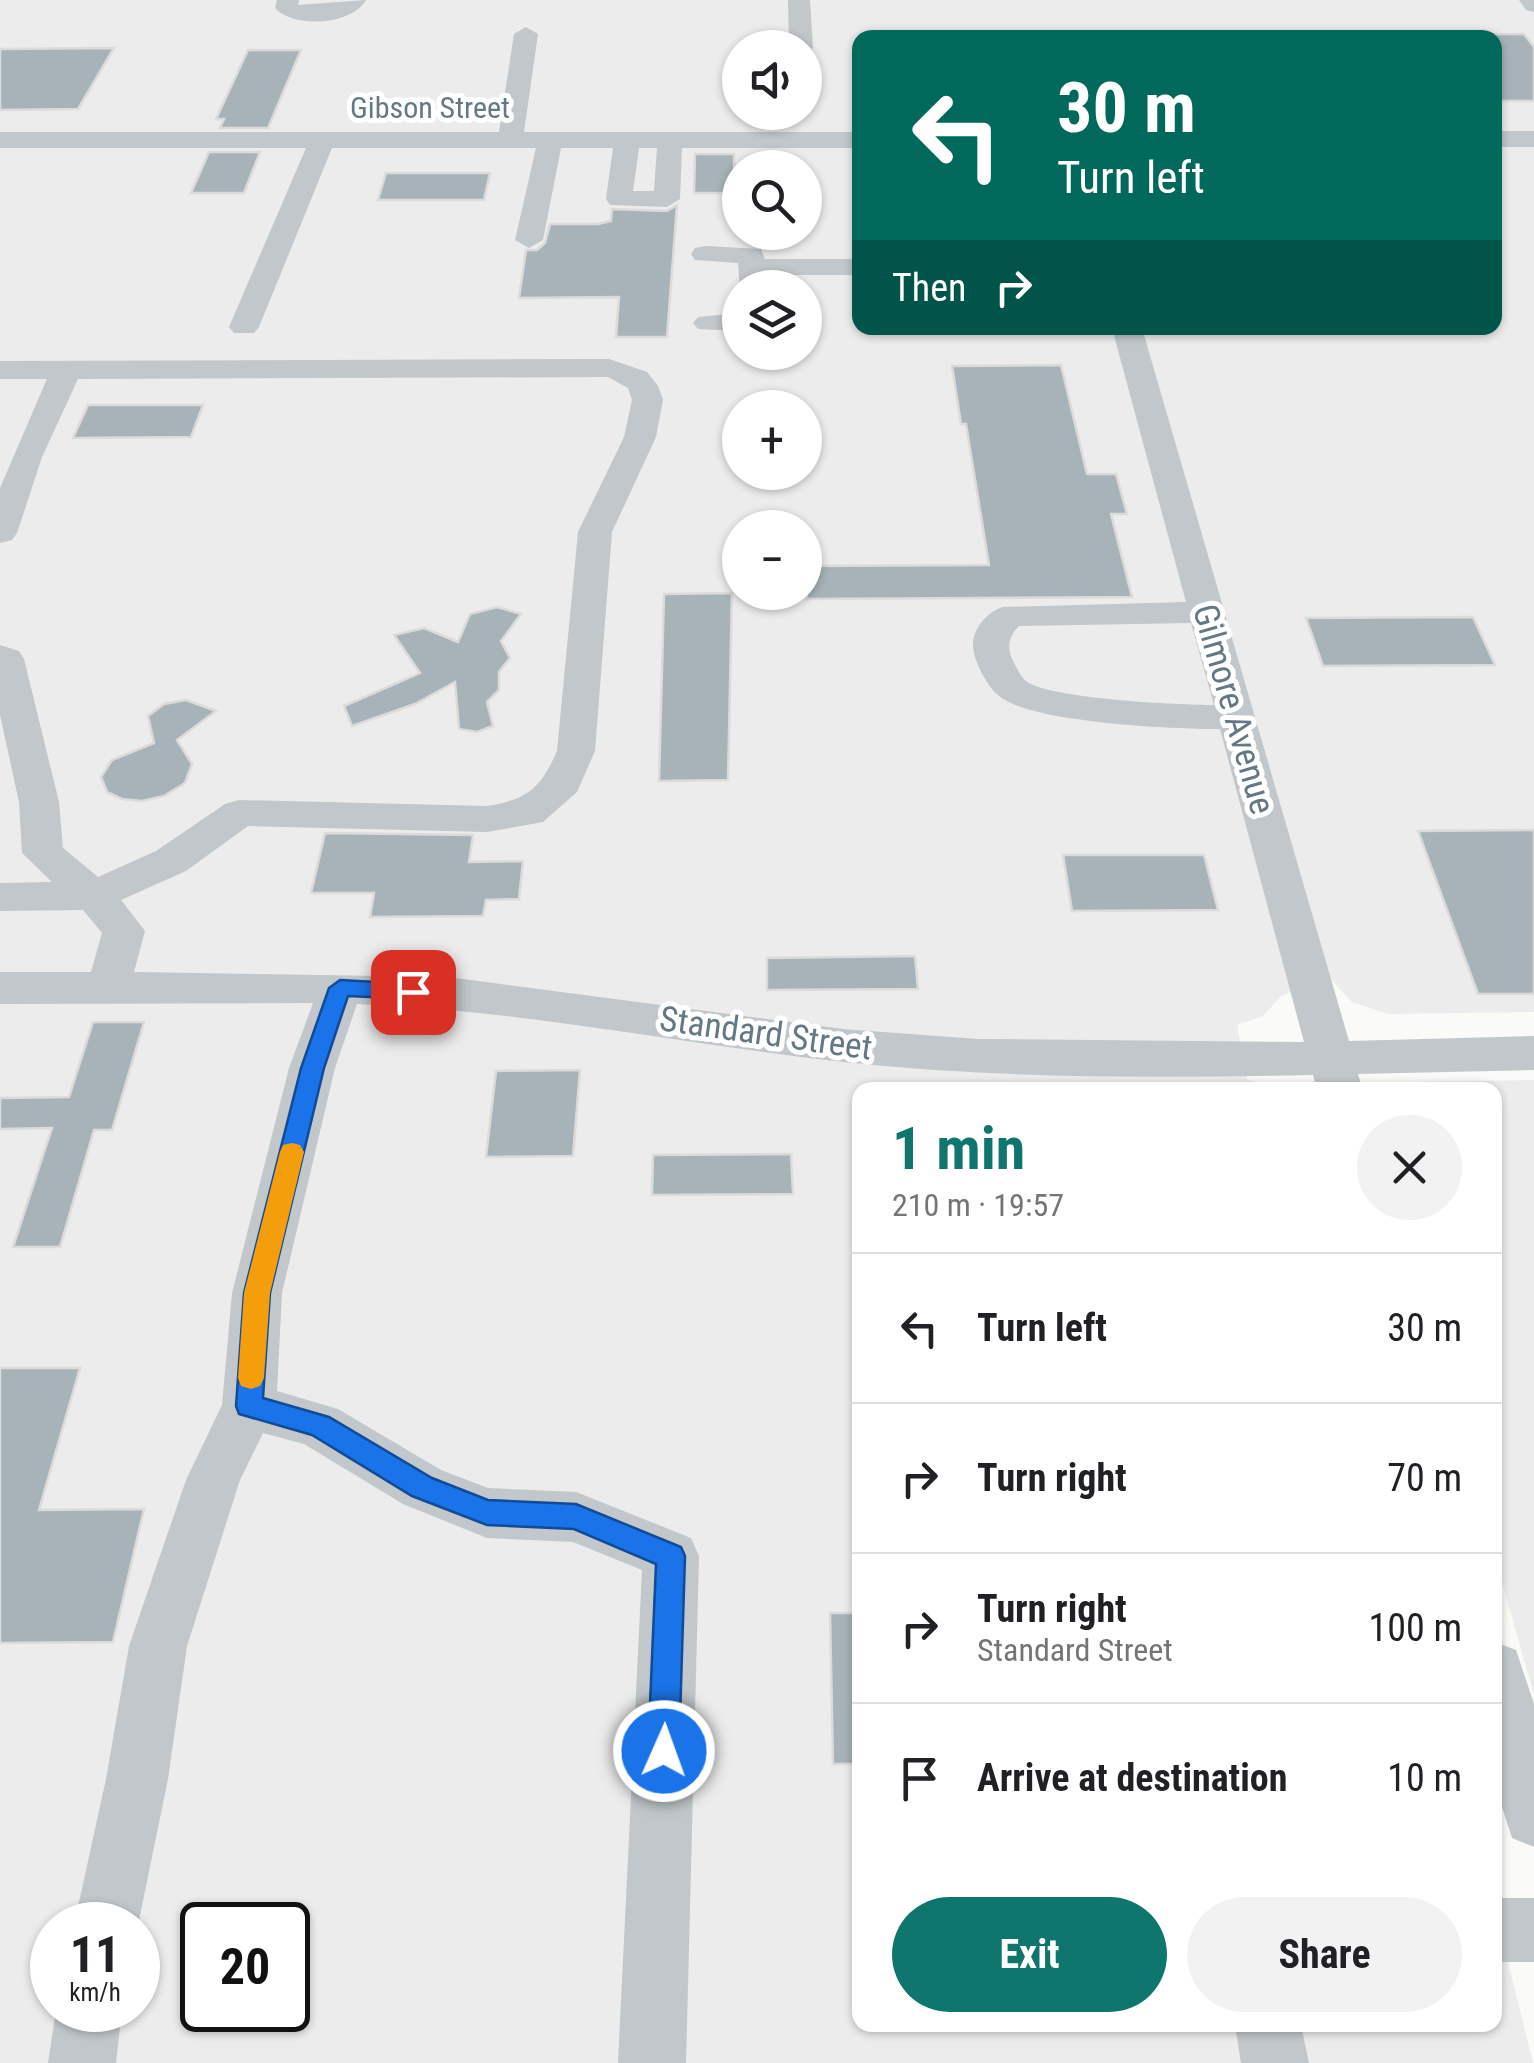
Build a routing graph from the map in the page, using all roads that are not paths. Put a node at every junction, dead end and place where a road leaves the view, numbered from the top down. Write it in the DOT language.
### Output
graph roads {
  1 [pos="288,0"];
  2 [pos="355,0"];
  3 [pos="799,0"];
  4 [pos="800,30"];
  5 [pos="526,34"];
  6 [pos="803,130"];
  7 [pos="1502,139"];
  8 [pos="1534,139"];
  9 [pos="0,140"];
  10 [pos="322,140"];
  11 [pos="510,140"];
  12 [pos="550,140"];
  13 [pos="627,140"];
  14 [pos="670,140"];
  15 [pos="803,140"];
  16 [pos="852,140"];
  17 [pos="529,240"];
  18 [pos="705,254"];
  19 [pos="852,267"];
  20 [pos="752,270"];
  21 [pos="821,270"];
  22 [pos="708,323"];
  23 [pos="722,323"];
  24 [pos="244,327"];
  25 [pos="1129,335"];
  26 [pos="0,370"];
  27 [pos="67,370"];
  28 [pos="0,533"];
  29 [pos="1206,612"];
  30 [pos="0,656"];
  31 [pos="1236,717"];
  32 [pos="94,896"];
  33 [pos="0,897"];
  34 [pos="0,988"];
  35 [pos="108,988"];
  36 [pos="340,988"];
  37 [pos="1534,1053"];
  38 [pos="1336,1073"];
  39 [pos="249,1406"];
  40 [pos="1502,1696"];
  41 [pos="1534,1816"];
  42 [pos="111,1902"];
  43 [pos="1502,1930"];
  44 [pos="1534,1930"];
  45 [pos="86,2032"];
  46 [pos="1269,2032"];
  47 [pos="82,2063"];
  48 [pos="652,2063"];
  49 [pos="1275,2063"];
  1 -- 2 [label="street"];
  3 -- 4 [label="street"];
  5 -- 11 [label="street"];
  6 -- 15 [label="street"];
  7 -- 8 [label="street"];
  9 -- 10 [label="street, Gibson Street"];
  10 -- 11 [label="street, Gibson Street"];
  10 -- 24 [label="street"];
  11 -- 12 [label="street, Gibson Street"];
  12 -- 13 [label="street, Gibson Street"];
  12 -- 17 [label="street"];
  13 -- 14 [label="street, Gibson Street"];
  13 -- 14 [label="street"];
  14 -- 15 [label="street, Gibson Street"];
  15 -- 16 [label="street, Gibson Street"];
  18 -- 20 [label="street"];
  19 -- 21 [label="street"];
  22 -- 23 [label="street"];
  25 -- 29 [label="street, Gilmore Avenue"];
  26 -- 27 [label="street"];
  27 -- 28 [label="street"];
  27 -- 32 [label="street"];
  29 -- 31 [label="street, Gilmore Avenue"];
  29 -- 31 [label="street"];
  30 -- 32 [label="street"];
  31 -- 38 [label="street, Gilmore Avenue"];
  32 -- 33 [label="street"];
  32 -- 35 [label="street"];
  34 -- 35 [label="street, Standard Street"];
  35 -- 36 [label="street, Standard Street"];
  36 -- 38 [label="street, Standard Street"];
  36 -- 39 [label="street"];
  37 -- 38 [label="street, Standard Street"];
  39 -- 42 [label="street"];
  39 -- 48 [label="street"];
  40 -- 41 [label="street"];
  43 -- 44 [label="street"];
  45 -- 47 [label="street"];
  46 -- 49 [label="street"];
}
